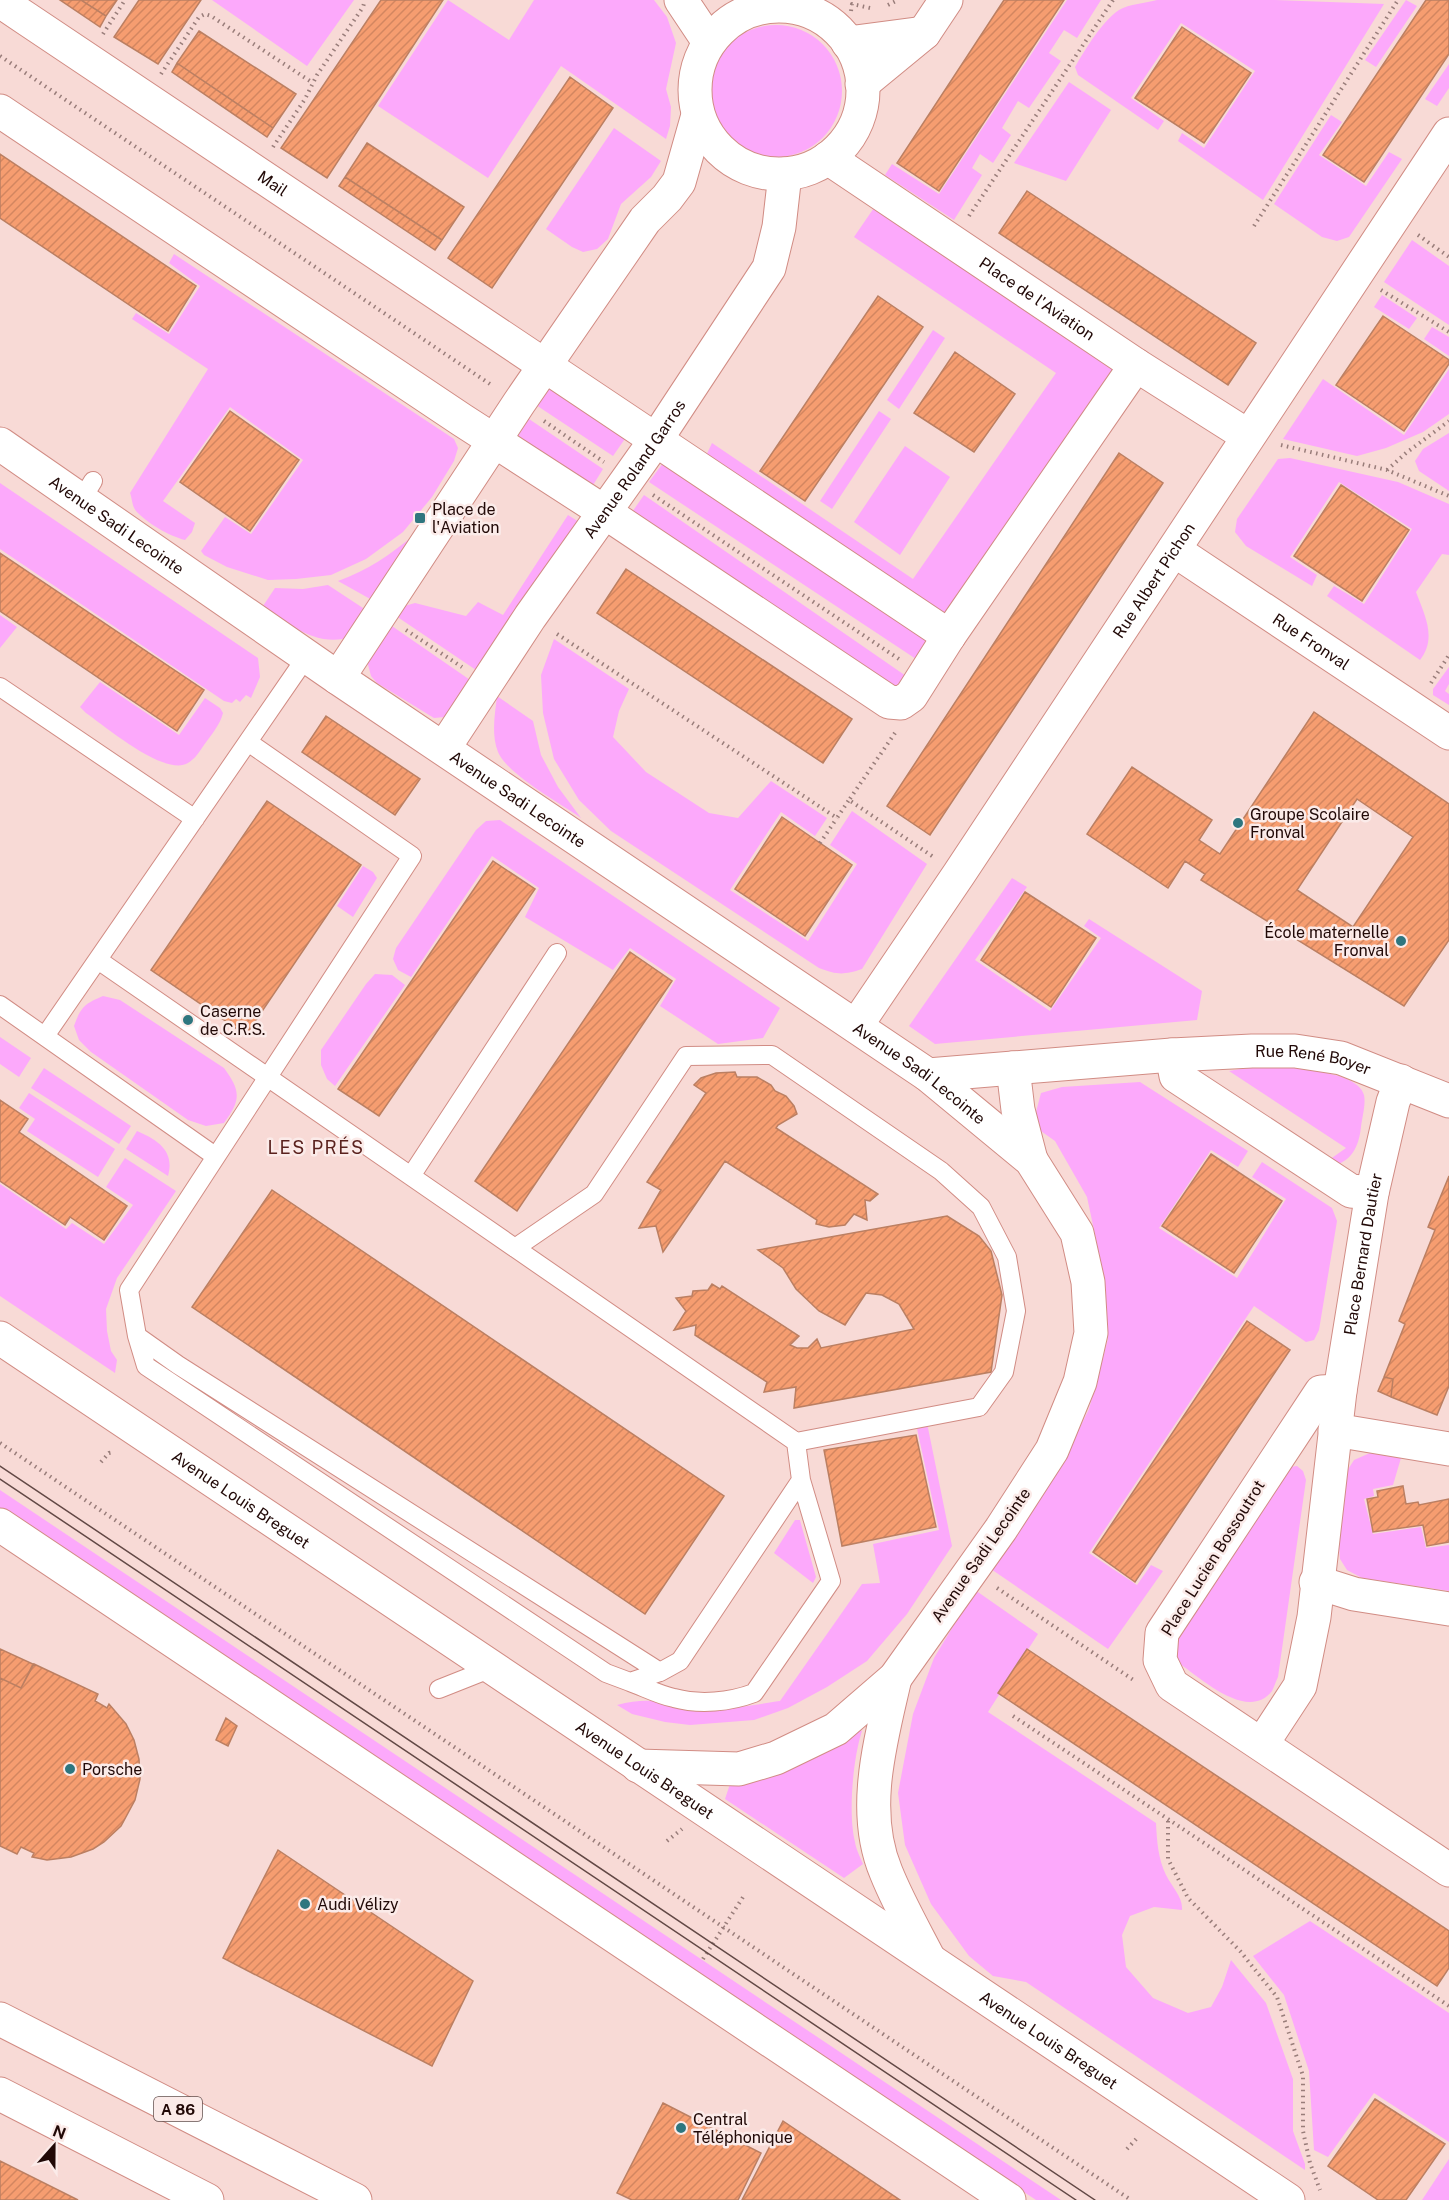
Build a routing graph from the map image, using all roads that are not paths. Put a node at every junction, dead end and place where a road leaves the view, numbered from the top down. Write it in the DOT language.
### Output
graph roads {
  1 [pos="681,0"];
  2 [pos="946,0"];
  3 [pos="0,1"];
  4 [pos="766,3"];
  5 [pos="924,33"];
  6 [pos="709,42"];
  7 [pos="848,43"];
  8 [pos="862,84"];
  9 [pos="0,111"];
  10 [pos="699,115"];
  11 [pos="1449,134"];
  12 [pos="828,158"];
  13 [pos="785,174"];
  14 [pos="1136,365"];
  15 [pos="546,366"];
  16 [pos="1248,436"];
  17 [pos="657,438"];
  18 [pos="494,441"];
  19 [pos="0,444"];
  20 [pos="603,511"];
  21 [pos="1174,550"];
  22 [pos="949,636"];
  23 [pos="308,656"];
  24 [pos="338,678"];
  25 [pos="0,687"];
  26 [pos="1449,733"];
  27 [pos="248,742"];
  28 [pos="444,748"];
  29 [pos="195,819"];
  30 [pos="557,954"];
  31 [pos="98,960"];
  32 [pos="0,1005"];
  33 [pos="856,1026"];
  34 [pos="45,1036"];
  35 [pos="1172,1055"];
  36 [pos="1013,1068"];
  37 [pos="928,1075"];
  38 [pos="267,1077"];
  39 [pos="1401,1081"];
  40 [pos="1449,1101"];
  41 [pos="215,1156"];
  42 [pos="1031,1160"];
  43 [pos="411,1176"];
  44 [pos="1372,1193"];
  45 [pos="515,1248"];
  46 [pos="137,1336"];
  47 [pos="0,1338"];
  48 [pos="1340,1391"];
  49 [pos="1335,1430"];
  50 [pos="796,1442"];
  51 [pos="1449,1449"];
  52 [pos="801,1480"];
  53 [pos="0,1525"];
  54 [pos="1316,1582"];
  55 [pos="1449,1609"];
  56 [pos="492,1668"];
  57 [pos="660,1672"];
  58 [pos="895,1678"];
  59 [pos="630,1682"];
  60 [pos="439,1689"];
  61 [pos="1262,1744"];
  62 [pos="638,1766"];
  63 [pos="1449,1870"];
  64 [pos="928,1959"];
  65 [pos="0,2019"];
  66 [pos="0,2094"];
  67 [pos="207,2200"];
  68 [pos="356,2200"];
  69 [pos="1009,2200"];
  70 [pos="1288,2200"];
  1 -- 6 [label="main road"];
  2 -- 5 [label="main road"];
  3 -- 15 [label="main road, Mail"];
  4 -- 6 [label="main road"];
  4 -- 7 [label="main road"];
  5 -- 7 [label="main road"];
  5 -- 8 [label="main road"];
  6 -- 10 [label="main road"];
  7 -- 8 [label="main road"];
  8 -- 12 [label="main road"];
  9 -- 18 [label="main road"];
  10 -- 13 [label="main road"];
  10 -- 15 [label="main road"];
  11 -- 16 [label="main road, Rue Albert Pichon"];
  12 -- 13 [label="main road"];
  12 -- 14 [label="main road, Place de l'Aviation"];
  13 -- 17 [label="main road, Avenue Roland Garros"];
  14 -- 16 [label="main road, Place de l'Aviation"];
  14 -- 22 [label="main road"];
  15 -- 17 [label="main road, Mail"];
  15 -- 18 [label="main road"];
  16 -- 21 [label="main road, Rue Albert Pichon"];
  17 -- 20 [label="main road, Avenue Roland Garros"];
  17 -- 22 [label="main road, Mail"];
  18 -- 20 [label="main road"];
  18 -- 24 [label="main road"];
  19 -- 23 [label="main road, Avenue Sadi Lecointe"];
  20 -- 22 [label="main road"];
  20 -- 28 [label="main road, Avenue Roland Garros"];
  21 -- 26 [label="main road, Rue Fronval"];
  21 -- 33 [label="main road, Rue Albert Pichon"];
  23 -- 24 [label="main road, Avenue Sadi Lecointe"];
  23 -- 27 [label="lane"];
  24 -- 28 [label="main road, Avenue Sadi Lecointe"];
  25 -- 29 [label="lane"];
  27 -- 29 [label="lane"];
  27 -- 38 [label="lane"];
  28 -- 33 [label="main road, Avenue Sadi Lecointe"];
  29 -- 31 [label="lane"];
  30 -- 43 [label="lane"];
  31 -- 34 [label="lane"];
  31 -- 38 [label="lane"];
  32 -- 34 [label="lane"];
  33 -- 37 [label="main road, Avenue Sadi Lecointe"];
  34 -- 41 [label="lane"];
  35 -- 36 [label="main road, Rue René Boyer"];
  35 -- 39 [label="main road, Rue René Boyer"];
  35 -- 44 [label="main road"];
  36 -- 37 [label="main road, Rue René Boyer"];
  36 -- 42 [label="main road, Avenue Sadi Lecointe"];
  37 -- 42 [label="main road, Avenue Sadi Lecointe"];
  38 -- 41 [label="lane"];
  38 -- 43 [label="lane"];
  39 -- 40 [label="main road, Rue René Boyer"];
  39 -- 44 [label="main road, Place Bernard Dautier"];
  41 -- 46 [label="lane"];
  42 -- 58 [label="main road, Avenue Sadi Lecointe"];
  43 -- 45 [label="lane"];
  44 -- 48 [label="main road, Place Bernard Dautier"];
  45 -- 50 [label="lane"];
  45 -- 50 [label="lane"];
  46 -- 57 [label="lane"];
  46 -- 59 [label="lane"];
  47 -- 56 [label="main road, Avenue Louis Breguet"];
  48 -- 49 [label="main road, Place Bernard Dautier"];
  48 -- 61 [label="main road, Place Lucien Bossoutrot"];
  49 -- 51 [label="main road"];
  49 -- 54 [label="main road"];
  50 -- 52 [label="lane"];
  52 -- 57 [label="lane"];
  52 -- 59 [label="lane"];
  53 -- 69 [label="main road"];
  54 -- 55 [label="main road"];
  54 -- 61 [label="main road"];
  56 -- 60 [label="lane"];
  56 -- 62 [label="main road, Avenue Louis Breguet"];
  57 -- 59 [label="lane"];
  58 -- 62 [label="main road, Avenue Sadi Lecointe"];
  58 -- 64 [label="main road, Avenue Sadi Lecointe"];
  61 -- 63 [label="main road"];
  62 -- 64 [label="main road, Avenue Louis Breguet"];
  64 -- 70 [label="main road, Avenue Louis Breguet"];
  65 -- 68 [label="main road, A 86"];
  66 -- 67 [label="main road"];
}
